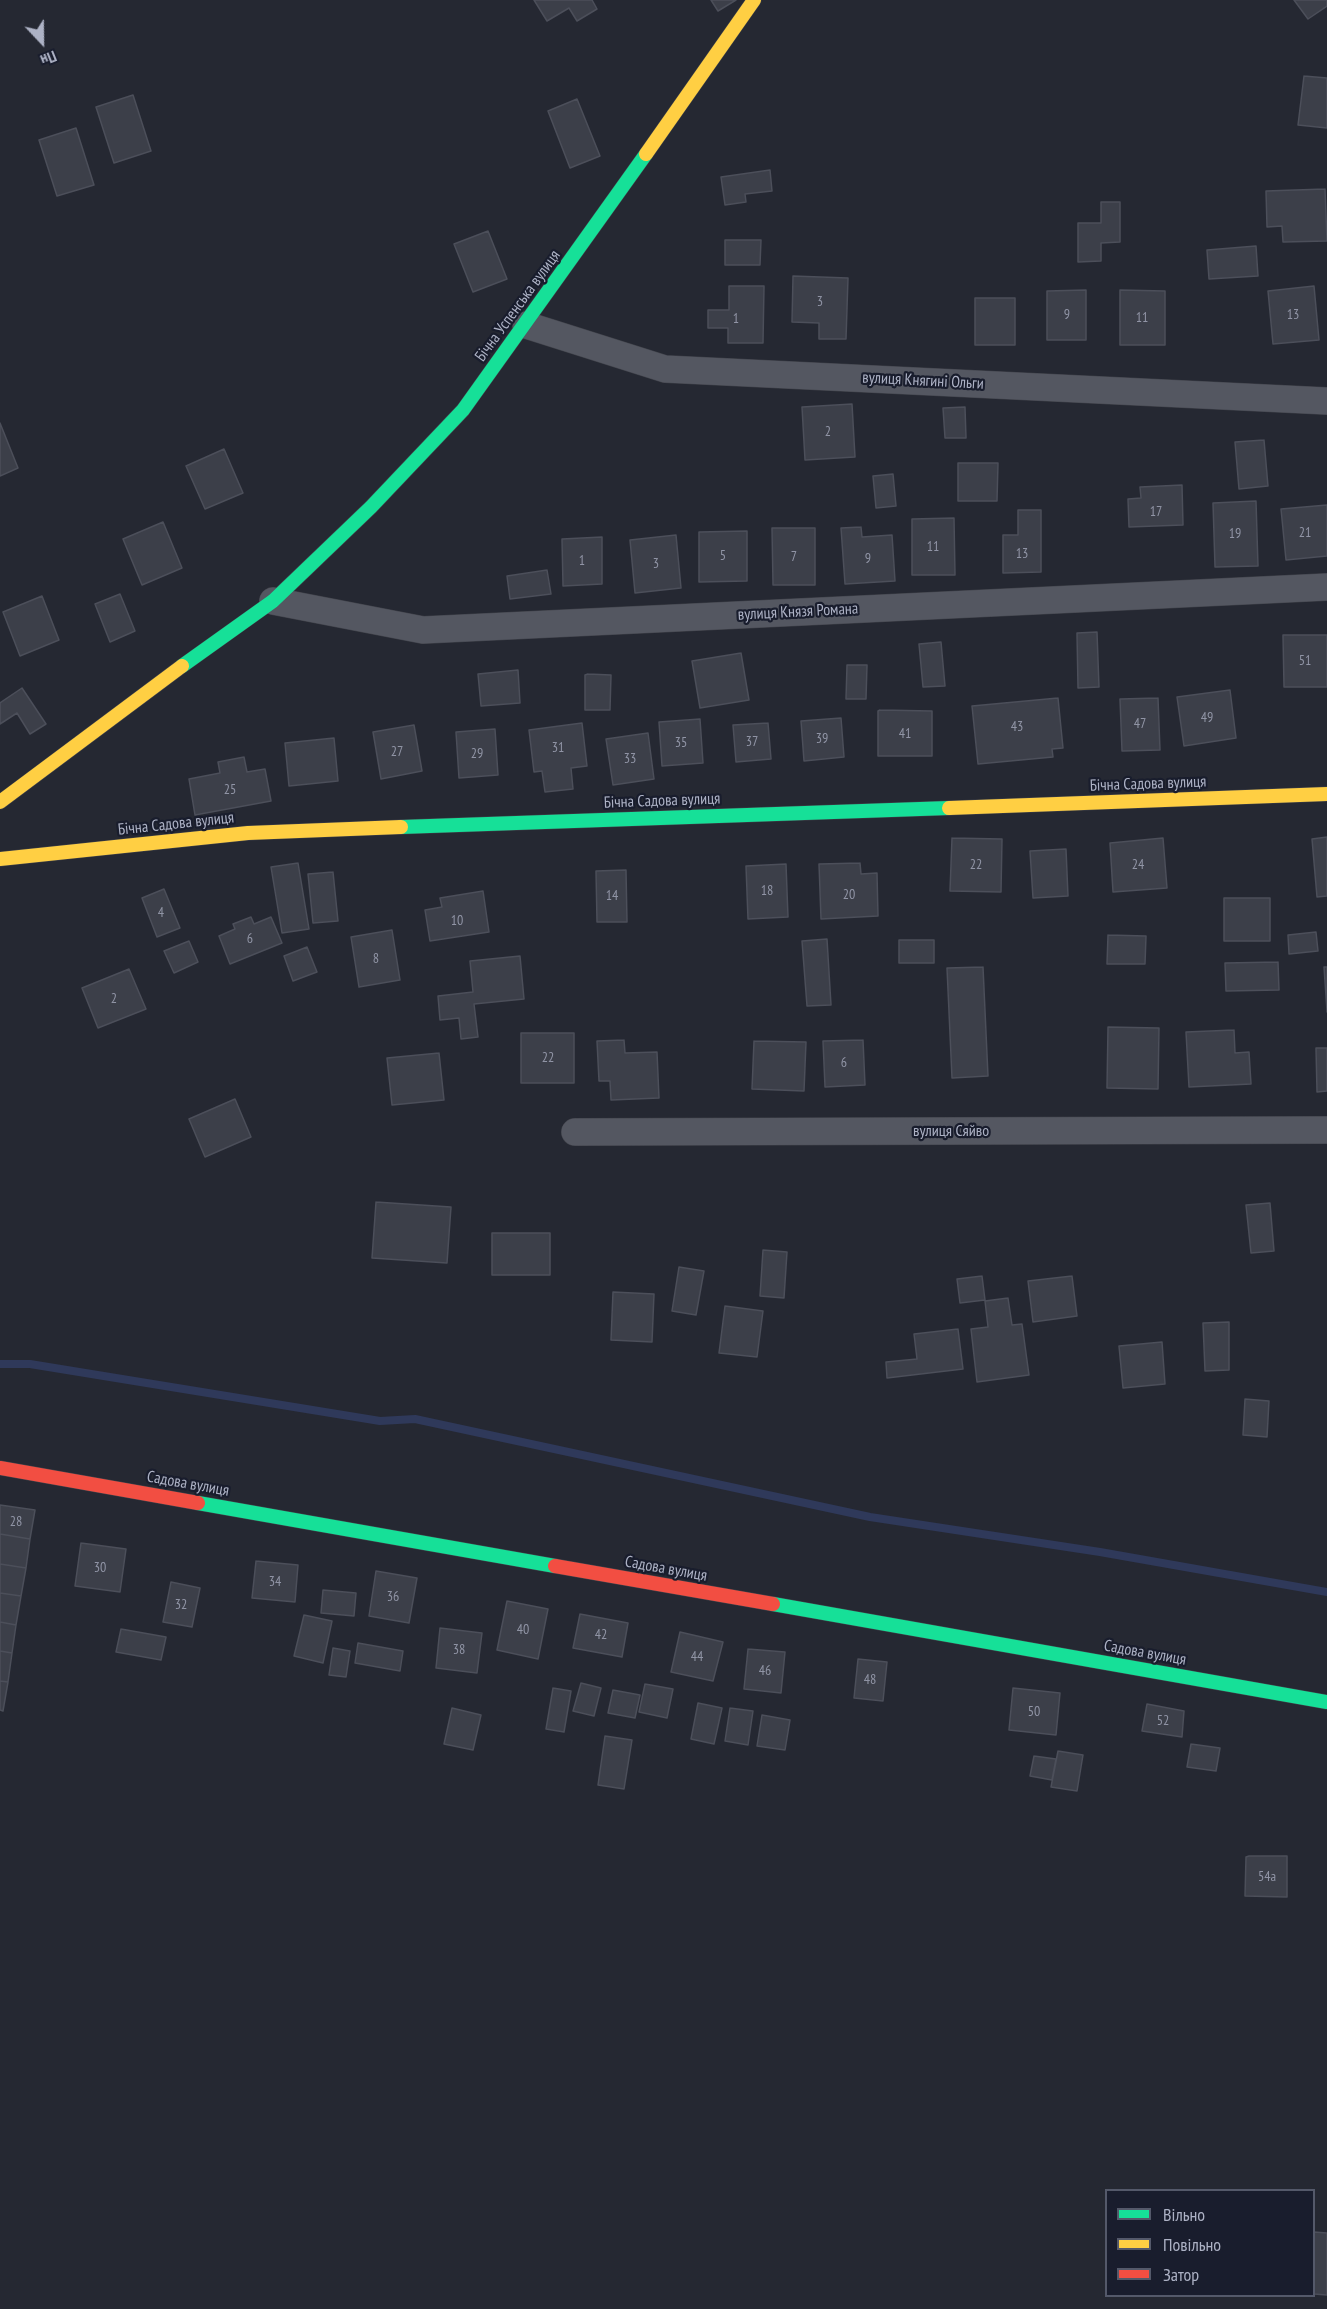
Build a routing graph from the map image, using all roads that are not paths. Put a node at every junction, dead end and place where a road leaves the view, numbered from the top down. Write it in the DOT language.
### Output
graph roads {
  1 [pos="769,0"];
  2 [pos="749,9"];
  3 [pos="526,325"];
  4 [pos="1327,401"];
  5 [pos="1327,587"];
  6 [pos="273,601"];
  7 [pos="1327,794"];
  8 [pos="0,802"];
  9 [pos="0,859"];
  10 [pos="1327,1130"];
  11 [pos="575,1131"];
  12 [pos="0,1468"];
  13 [pos="1327,1702"];
  1 -- 2 [label="street"];
  2 -- 3 [label="street, Бічна Успенська вулиця"];
  3 -- 4 [label="street, вулиця Княгині Ольги"];
  3 -- 6 [label="street, Бічна Успенська вулиця"];
  5 -- 6 [label="street, вулиця Князя Романа"];
  6 -- 8 [label="street"];
  7 -- 9 [label="street, Бічна Садова вулиця"];
  10 -- 11 [label="street, вулиця Сяйво"];
  12 -- 13 [label="street, Садова вулиця"];
}
